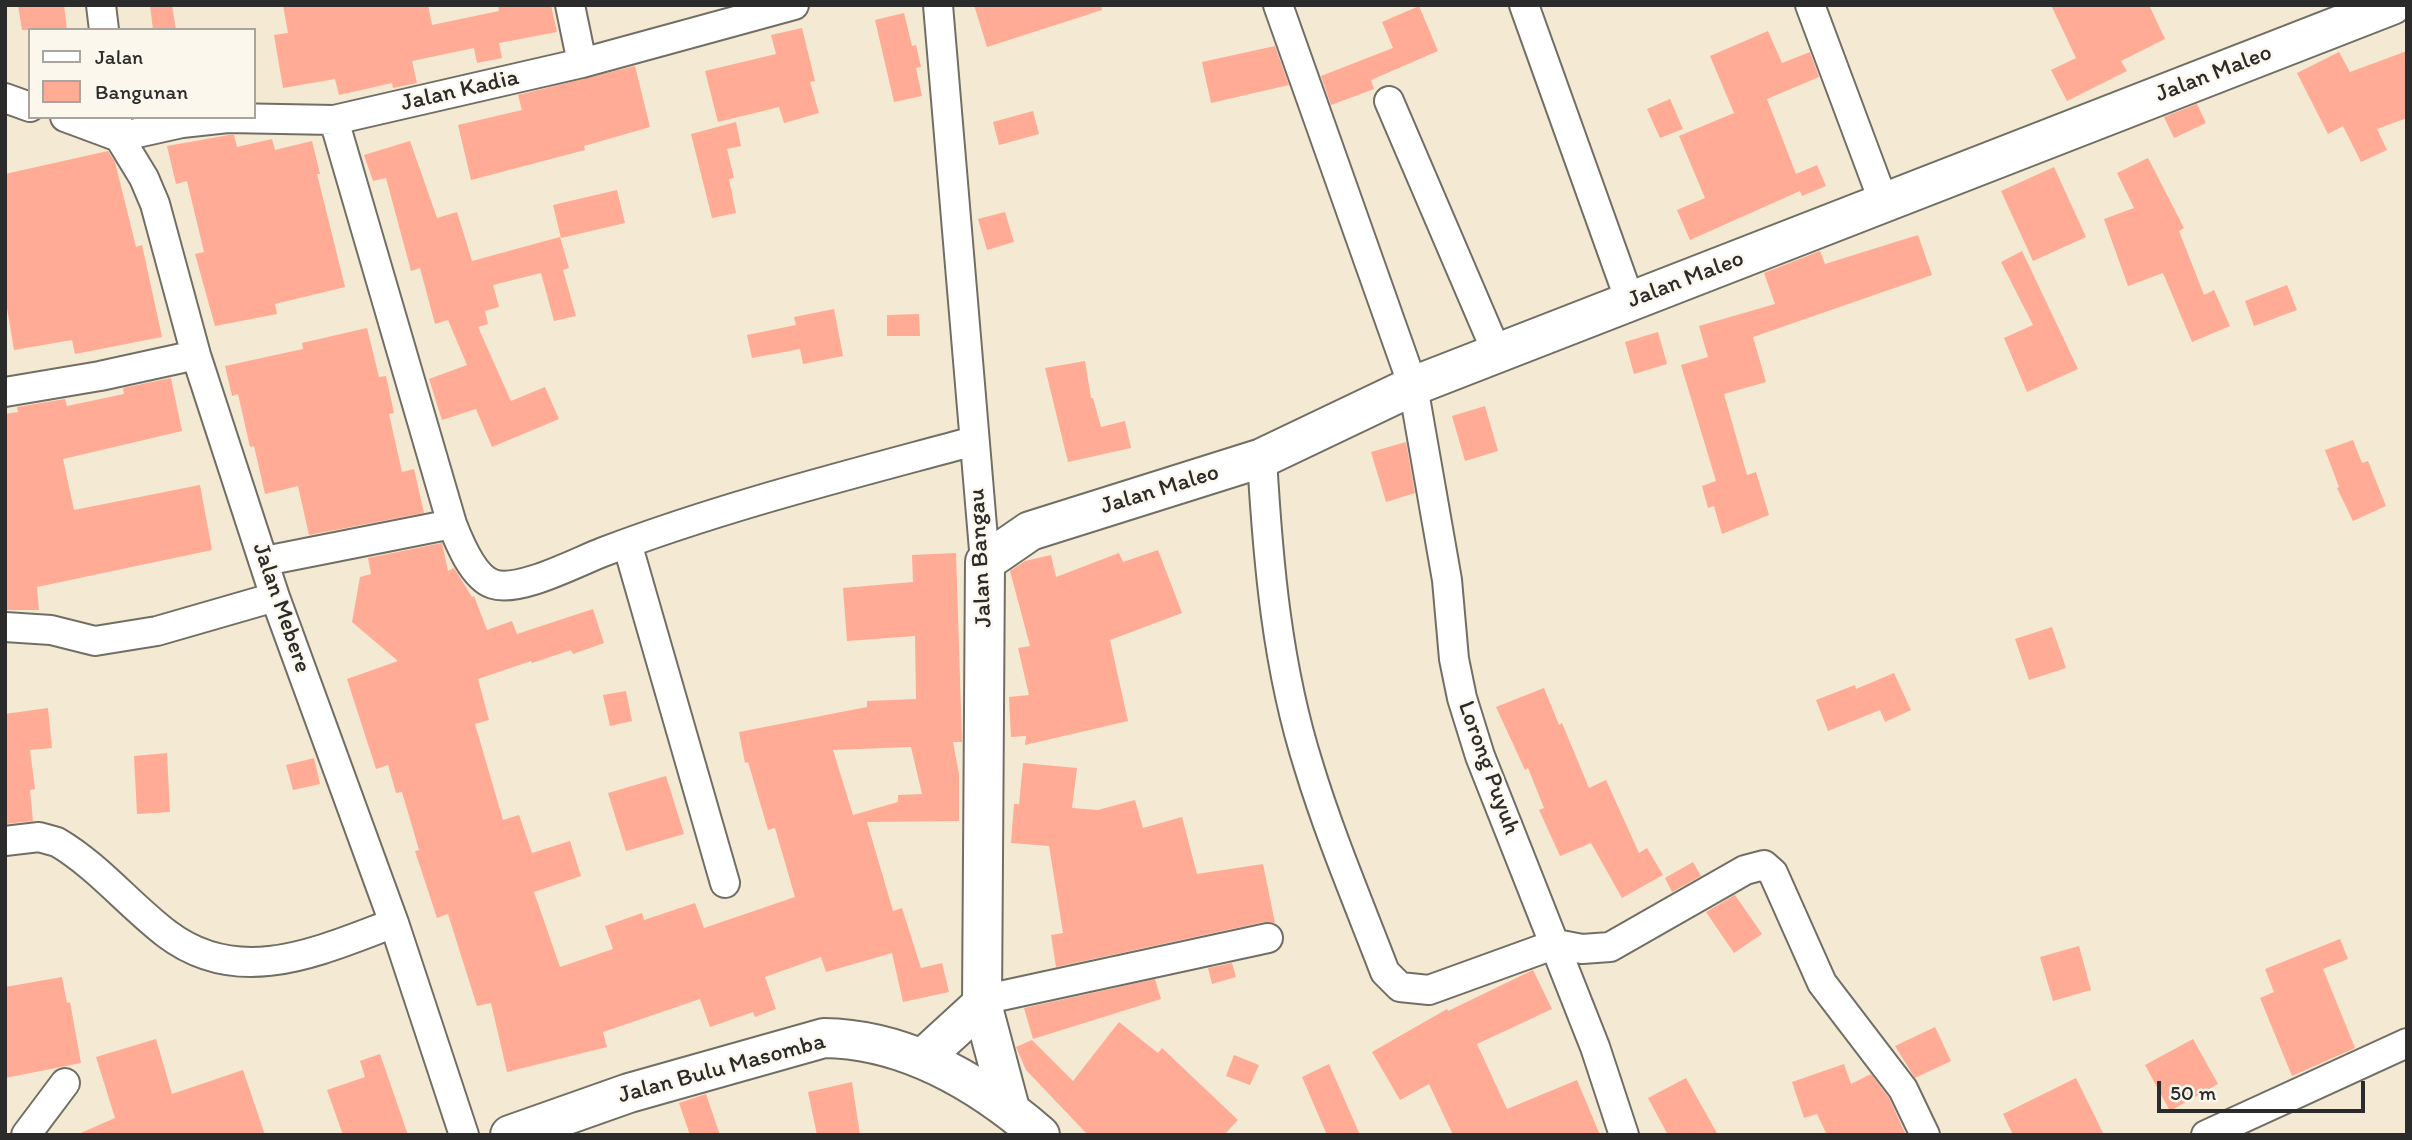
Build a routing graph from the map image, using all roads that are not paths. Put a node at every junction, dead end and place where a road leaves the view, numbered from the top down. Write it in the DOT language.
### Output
graph roads {
  1 [pos="101,5"];
  2 [pos="570,5"];
  3 [pos="794,5"];
  4 [pos="937,5"];
  5 [pos="1279,5"];
  6 [pos="1524,5"];
  7 [pos="1810,5"];
  8 [pos="2392,5"];
  9 [pos="104,28"];
  10 [pos="582,63"];
  11 [pos="5,98"];
  12 [pos="1390,101"];
  13 [pos="28,106"];
  14 [pos="76,119"];
  15 [pos="219,119"];
  16 [pos="256,119"];
  17 [pos="334,120"];
  18 [pos="118,127"];
  19 [pos="1884,203"];
  20 [pos="1630,301"];
  21 [pos="1497,354"];
  22 [pos="196,355"];
  23 [pos="1413,386"];
  24 [pos="5,391"];
  25 [pos="974,441"];
  26 [pos="1262,458"];
  27 [pos="452,524"];
  28 [pos="627,543"];
  29 [pos="265,561"];
  30 [pos="985,562"];
  31 [pos="275,597"];
  32 [pos="5,627"];
  33 [pos="5,841"];
  34 [pos="725,883"];
  35 [pos="394,923"];
  36 [pos="1268,939"];
  37 [pos="1556,944"];
  38 [pos="982,1002"];
  39 [pos="2407,1043"];
  40 [pos="922,1059"];
  41 [pos="65,1083"];
  42 [pos="1010,1109"];
  43 [pos="26,1135"];
  44 [pos="464,1135"];
  45 [pos="510,1135"];
  46 [pos="1040,1135"];
  47 [pos="1624,1135"];
  48 [pos="1925,1135"];
  49 [pos="2206,1135"];
  1 -- 9 [label="street"];
  2 -- 10 [label="street"];
  3 -- 10 [label="street, Jalan Kadia"];
  4 -- 25 [label="street, Jalan Bangau"];
  5 -- 23 [label="street, Lorong Puyuh"];
  6 -- 20 [label="street"];
  7 -- 19 [label="street"];
  8 -- 19 [label="street, Jalan Maleo"];
  10 -- 17 [label="street, Jalan Kadia"];
  11 -- 13 [label="street"];
  12 -- 21 [label="street"];
  14 -- 18 [label="street"];
  15 -- 18 [label="street, Jalan Kadia"];
  16 -- 17 [label="street, Jalan Kadia"];
  17 -- 27 [label="street"];
  18 -- 22 [label="street, Jalan Mebere"];
  19 -- 20 [label="street, Jalan Maleo"];
  20 -- 21 [label="street, Jalan Maleo"];
  21 -- 23 [label="street, Jalan Maleo"];
  22 -- 24 [label="street"];
  22 -- 29 [label="street, Jalan Mebere"];
  23 -- 26 [label="street, Jalan Maleo"];
  23 -- 37 [label="street, Lorong Puyuh"];
  25 -- 28 [label="street"];
  25 -- 30 [label="street, Jalan Bangau"];
  26 -- 30 [label="street, Jalan Maleo"];
  26 -- 37 [label="street"];
  27 -- 28 [label="street"];
  27 -- 29 [label="street"];
  28 -- 34 [label="street"];
  29 -- 31 [label="street, Jalan Mebere"];
  30 -- 38 [label="street, Jalan Bangau"];
  31 -- 32 [label="street"];
  31 -- 35 [label="street, Jalan Mebere"];
  33 -- 35 [label="street"];
  35 -- 44 [label="street, Jalan Mebere"];
  36 -- 38 [label="street"];
  37 -- 47 [label="street, Lorong Puyuh"];
  37 -- 48 [label="street"];
  38 -- 40 [label="street"];
  38 -- 42 [label="street, Jalan Bangau"];
  39 -- 49 [label="street"];
  40 -- 42 [label="street, Jalan Bulu Masomba"];
  40 -- 45 [label="street, Jalan Bulu Masomba"];
  41 -- 43 [label="street"];
  42 -- 46 [label="street, Jalan Bulu Masomba"];
}
